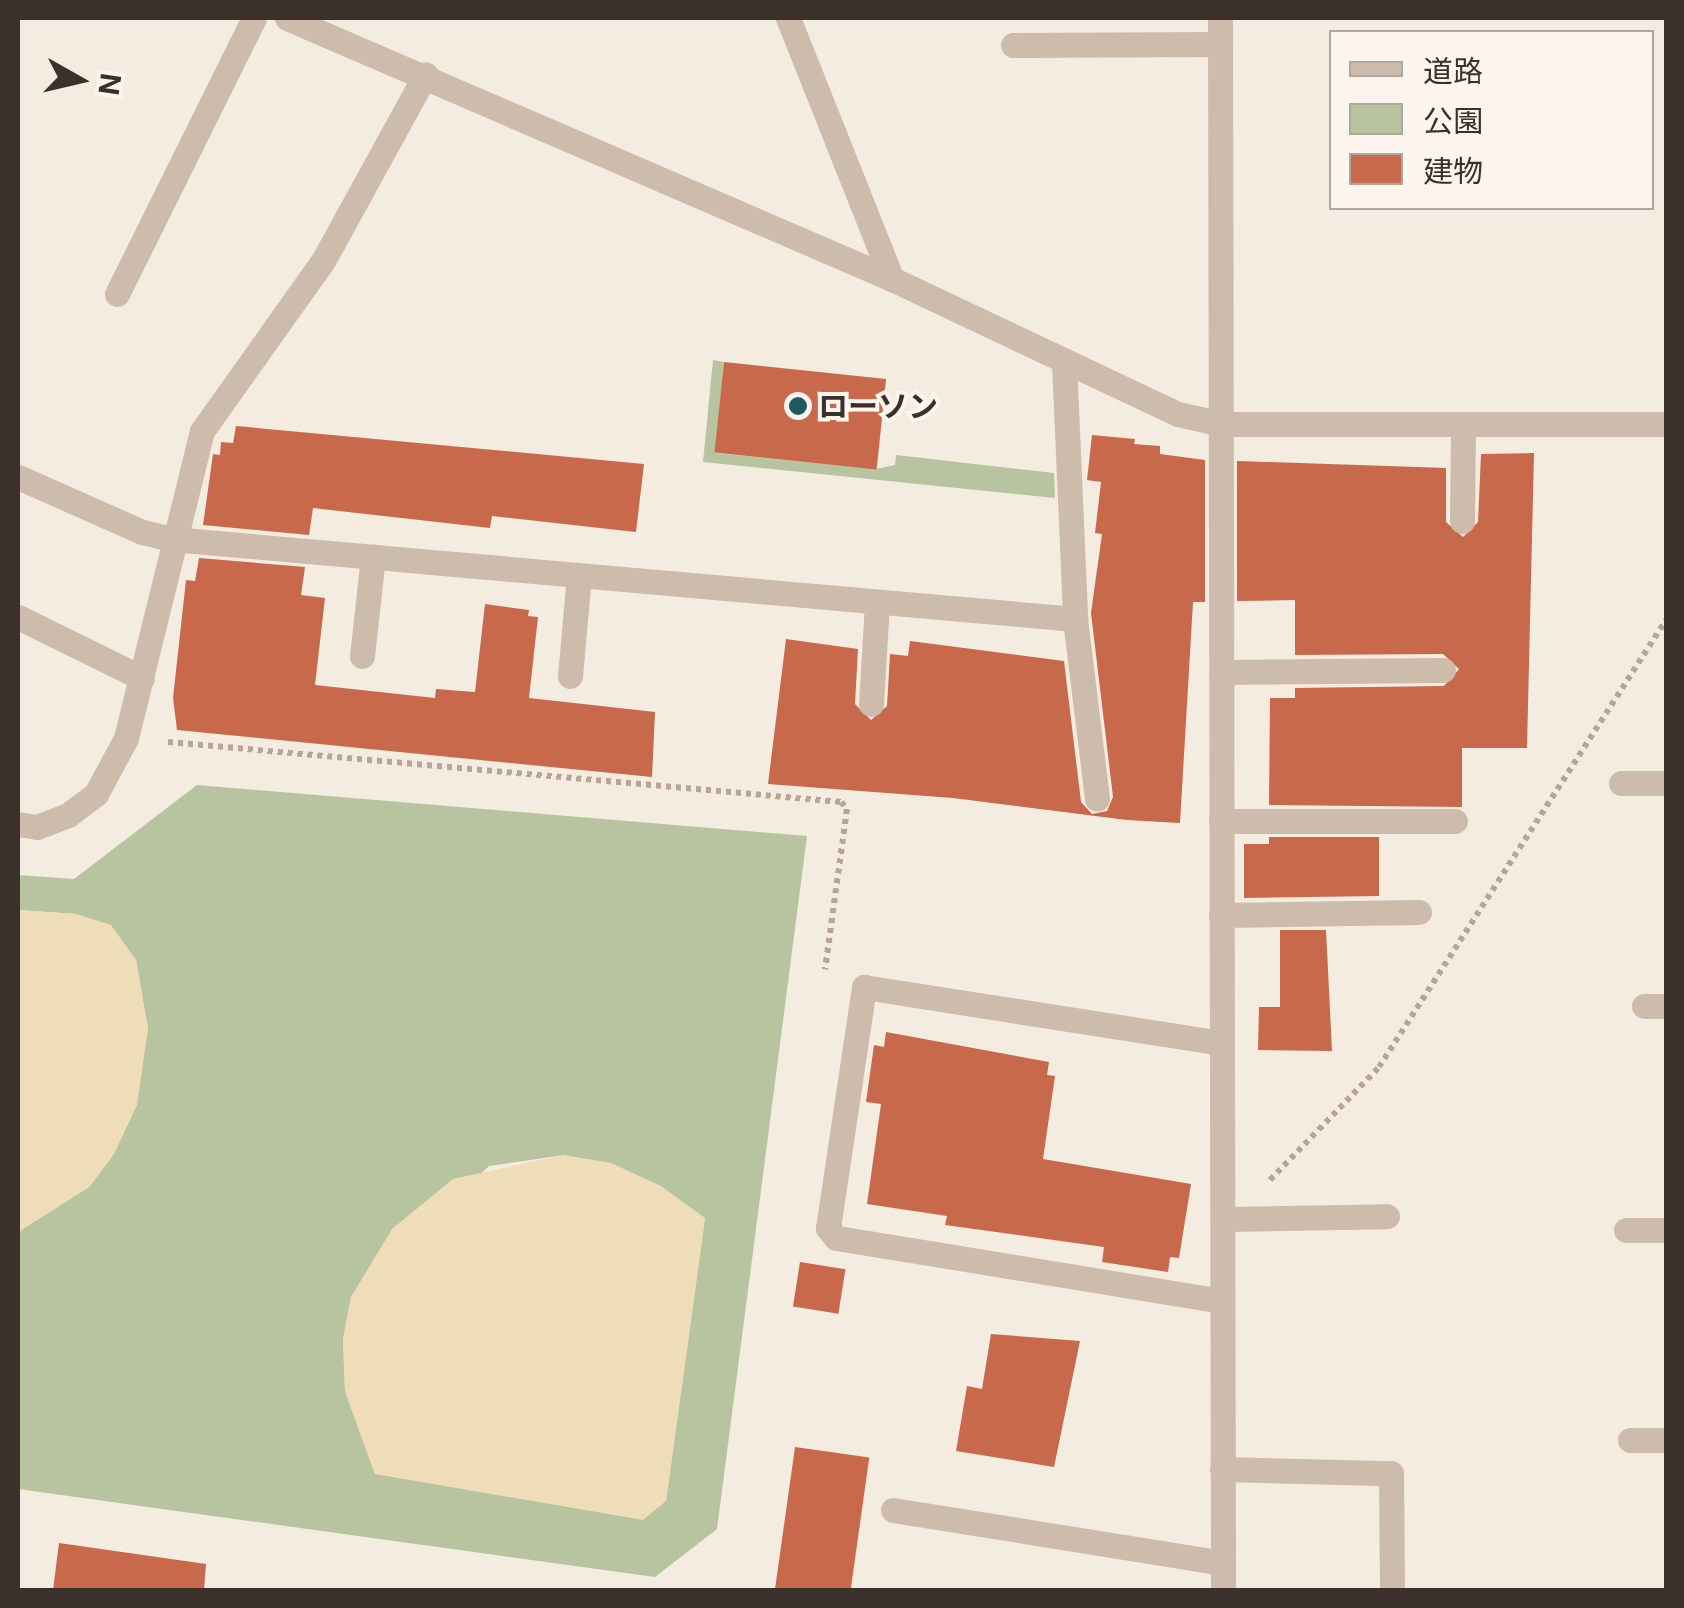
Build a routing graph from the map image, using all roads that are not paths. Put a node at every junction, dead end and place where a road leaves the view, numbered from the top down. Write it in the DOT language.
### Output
graph roads {
  1 [pos="254,18"];
  2 [pos="288,18"];
  3 [pos="788,18"];
  4 [pos="1220,18"];
  5 [pos="1013,44"];
  6 [pos="1220,44"];
  7 [pos="426,74"];
  8 [pos="864,218"];
  9 [pos="830,252"];
  10 [pos="892,279"];
  11 [pos="117,294"];
  12 [pos="1064,362"];
  13 [pos="1222,424"];
  14 [pos="1463,424"];
  15 [pos="1666,424"];
  16 [pos="18,477"];
  17 [pos="1462,521"];
  18 [pos="172,539"];
  19 [pos="373,556"];
  20 [pos="579,575"];
  21 [pos="877,602"];
  22 [pos="18,617"];
  23 [pos="1076,619"];
  24 [pos="362,656"];
  25 [pos="1443,670"];
  26 [pos="1222,672"];
  27 [pos="570,676"];
  28 [pos="142,678"];
  29 [pos="871,704"];
  30 [pos="1621,783"];
  31 [pos="1666,783"];
  32 [pos="1097,799"];
  33 [pos="1221,821"];
  34 [pos="1455,821"];
  35 [pos="18,824"];
  36 [pos="1419,912"];
  37 [pos="1221,914"];
  38 [pos="1222,1044"];
  39 [pos="1386,1216"];
  40 [pos="1223,1218"];
  41 [pos="1626,1230"];
  42 [pos="1666,1230"];
  43 [pos="1222,1301"];
  44 [pos="1630,1440"];
  45 [pos="1666,1440"];
  46 [pos="1222,1468"];
  47 [pos="893,1510"];
  48 [pos="1223,1563"];
  49 [pos="1223,1590"];
  50 [pos="1392,1590"];
  1 -- 11 [label="street"];
  2 -- 7 [label="street"];
  3 -- 8 [label="street"];
  4 -- 6 [label="street"];
  5 -- 6 [label="street"];
  6 -- 13 [label="street"];
  7 -- 9 [label="street"];
  7 -- 18 [label="street"];
  8 -- 9 [label="street"];
  8 -- 10 [label="street"];
  9 -- 10 [label="street"];
  10 -- 12 [label="street"];
  12 -- 13 [label="street"];
  12 -- 23 [label="street"];
  13 -- 14 [label="street"];
  13 -- 26 [label="street"];
  14 -- 15 [label="street"];
  14 -- 17 [label="street"];
  16 -- 18 [label="street"];
  18 -- 19 [label="street"];
  18 -- 28 [label="street"];
  19 -- 20 [label="street"];
  19 -- 24 [label="street"];
  20 -- 21 [label="street"];
  20 -- 27 [label="street"];
  21 -- 23 [label="street"];
  21 -- 29 [label="street"];
  22 -- 28 [label="street"];
  23 -- 32 [label="street"];
  25 -- 26 [label="street"];
  26 -- 33 [label="street"];
  28 -- 35 [label="street"];
  30 -- 31 [label="street"];
  33 -- 34 [label="street"];
  33 -- 37 [label="street"];
  36 -- 37 [label="street"];
  37 -- 38 [label="street"];
  38 -- 40 [label="street"];
  38 -- 43 [label="street"];
  39 -- 40 [label="street"];
  40 -- 43 [label="street"];
  41 -- 42 [label="street"];
  43 -- 46 [label="street"];
  44 -- 45 [label="street"];
  46 -- 48 [label="street"];
  46 -- 50 [label="street"];
  47 -- 48 [label="street"];
  48 -- 49 [label="street"];
}
